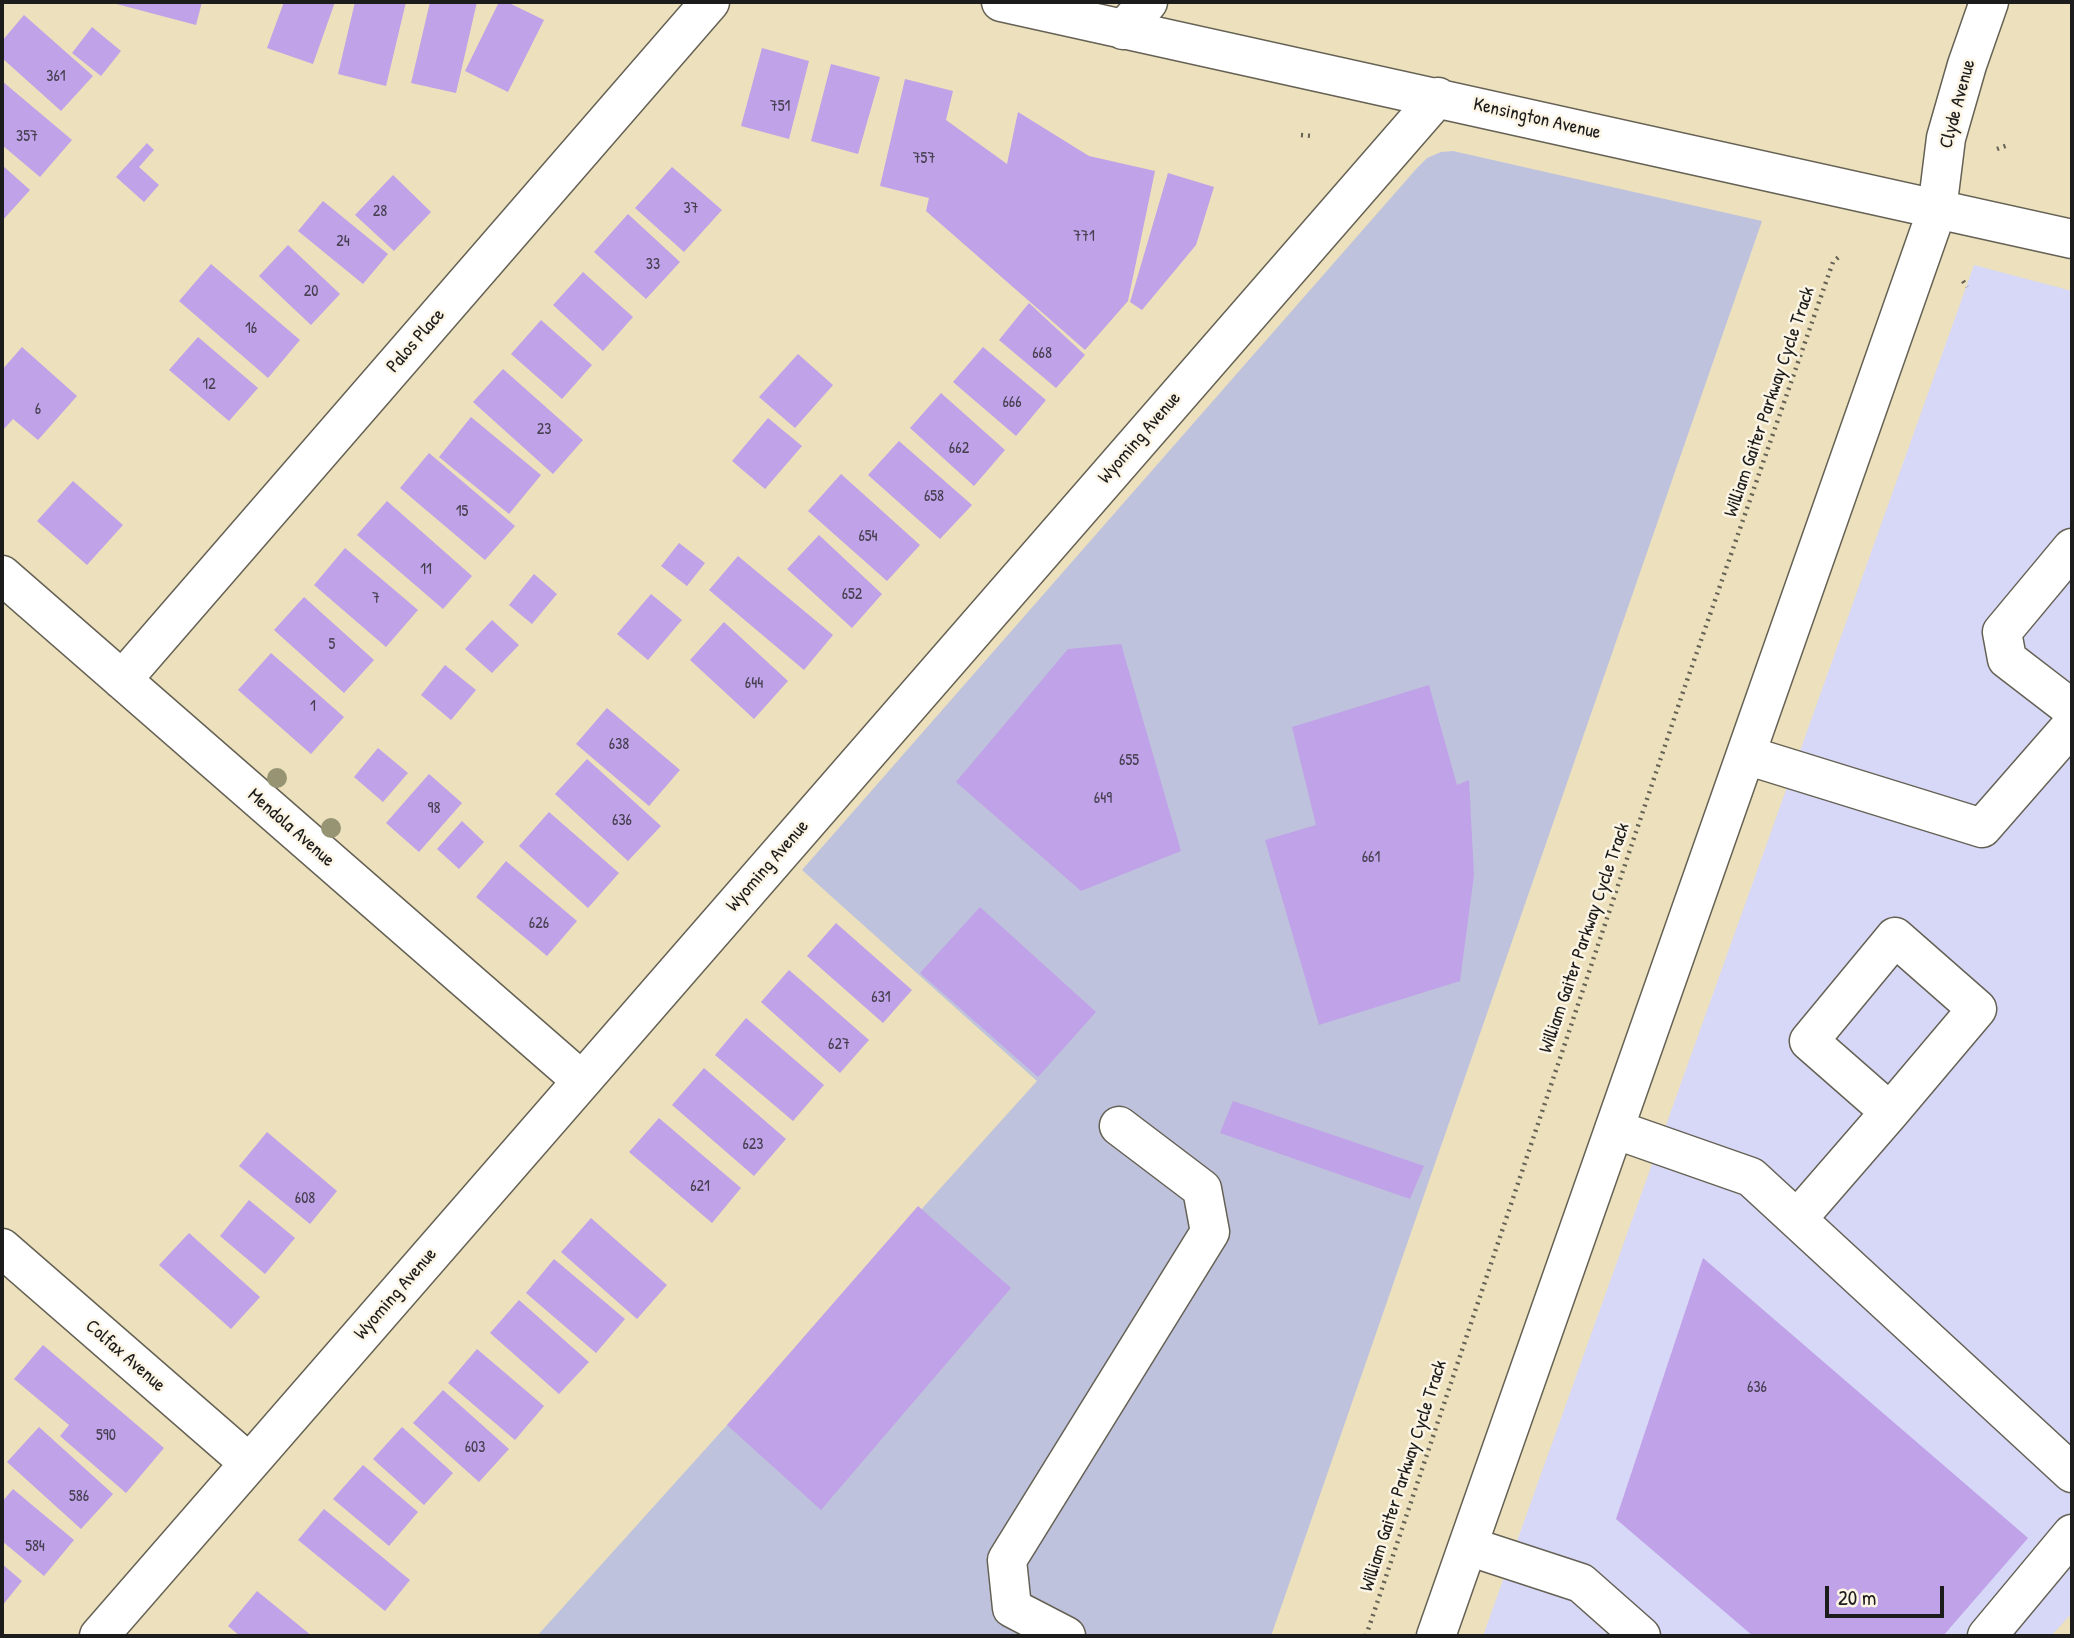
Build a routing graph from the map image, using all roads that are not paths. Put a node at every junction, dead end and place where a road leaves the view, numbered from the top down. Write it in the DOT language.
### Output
graph roads {
  1 [pos="710,2"];
  2 [pos="1001,2"];
  3 [pos="1148,2"];
  4 [pos="1989,2"];
  5 [pos="1123,30"];
  6 [pos="1438,97"];
  7 [pos="1937,210"];
  8 [pos="2072,239"];
  9 [pos="2072,548"];
  10 [pos="2,575"];
  11 [pos="122,680"];
  12 [pos="2072,709"];
  13 [pos="2072,725"];
  14 [pos="1746,755"];
  15 [pos="581,1080"];
  16 [pos="1890,1112"];
  17 [pos="1119,1126"];
  18 [pos="1614,1129"];
  19 [pos="1798,1218"];
  20 [pos="2,1248"];
  21 [pos="249,1463"];
  22 [pos="2072,1473"];
  23 [pos="2072,1534"];
  24 [pos="1468,1546"];
  25 [pos="99,1636"];
  26 [pos="1066,1636"];
  27 [pos="1436,1636"];
  28 [pos="1641,1636"];
  29 [pos="1987,1636"];
  1 -- 11 [label="street, Palos Place"];
  2 -- 5 [label="street, Kensington Avenue"];
  3 -- 5 [label="street"];
  4 -- 7 [label="street, Clyde Avenue"];
  5 -- 6 [label="street, Kensington Avenue"];
  6 -- 7 [label="street, Kensington Avenue"];
  6 -- 15 [label="street, Wyoming Avenue"];
  7 -- 8 [label="street, Kensington Avenue"];
  7 -- 14 [label="street, Clyde Avenue"];
  9 -- 12 [label="street"];
  10 -- 11 [label="street, Mendola Avenue"];
  11 -- 15 [label="street, Mendola Avenue"];
  13 -- 14 [label="street"];
  14 -- 18 [label="street, Clyde Avenue"];
  15 -- 21 [label="street, Wyoming Avenue"];
  16 -- 16 [label="street"];
  16 -- 19 [label="street"];
  17 -- 26 [label="street"];
  18 -- 19 [label="street"];
  18 -- 24 [label="street, Clyde Avenue"];
  19 -- 22 [label="street"];
  20 -- 21 [label="street, Colfax Avenue"];
  21 -- 25 [label="street, Wyoming Avenue"];
  23 -- 29 [label="street"];
  24 -- 27 [label="street, Clyde Avenue"];
  24 -- 28 [label="street"];
}
